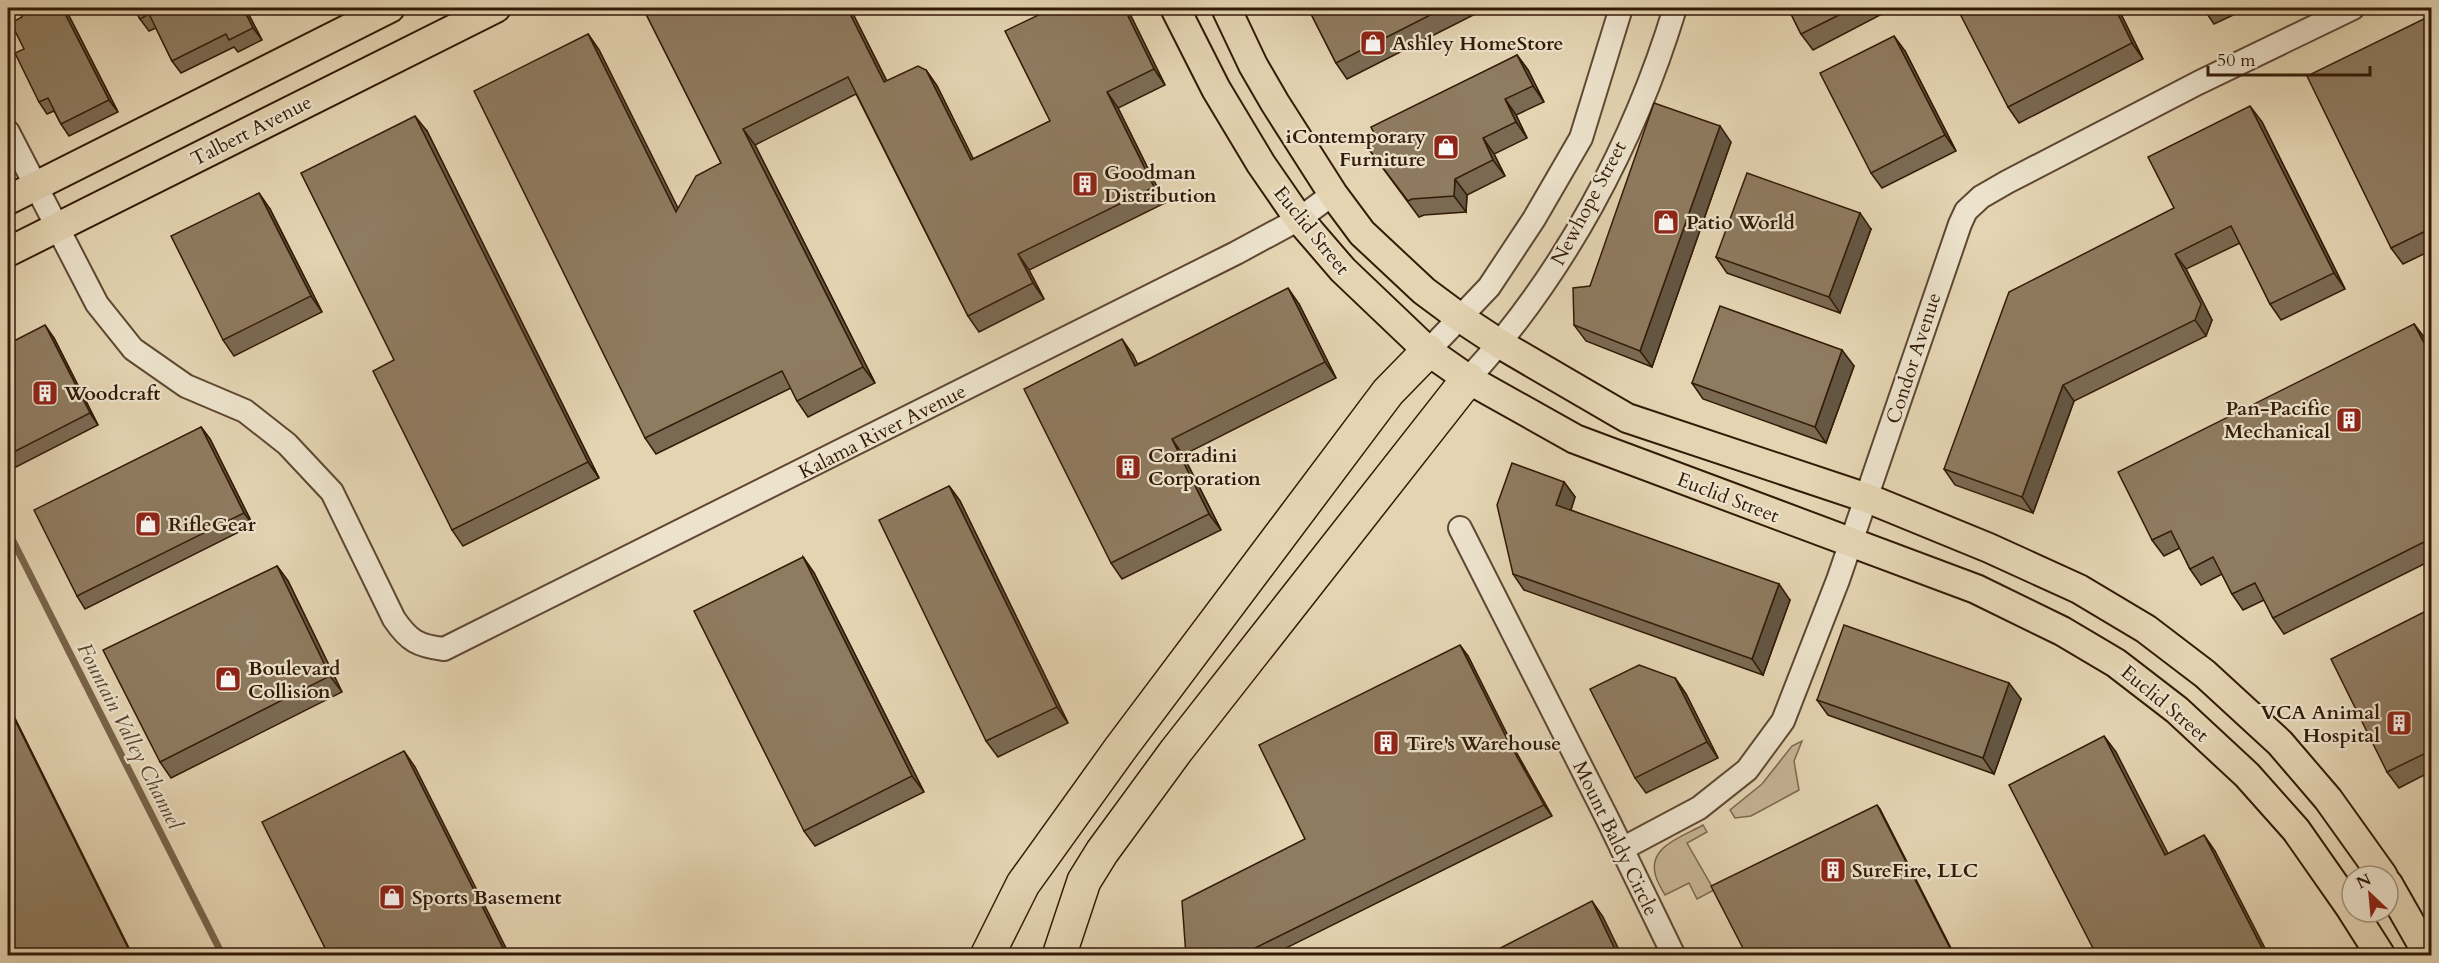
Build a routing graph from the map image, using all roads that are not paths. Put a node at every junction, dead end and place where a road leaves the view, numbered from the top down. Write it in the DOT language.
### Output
graph roads {
  1 [pos="390,8"];
  2 [pos="495,8"];
  3 [pos="1175,8"];
  4 [pos="1226,8"];
  5 [pos="1621,8"];
  6 [pos="1675,8"];
  7 [pos="2353,8"];
  8 [pos="8,132"];
  9 [pos="1333,194"];
  10 [pos="8,200"];
  11 [pos="46,208"];
  12 [pos="1299,219"];
  13 [pos="8,252"];
  14 [pos="1459,317"];
  15 [pos="1500,344"];
  16 [pos="1428,351"];
  17 [pos="1468,379"];
  18 [pos="1867,498"];
  19 [pos="1460,528"];
  20 [pos="1851,543"];
  21 [pos="1622,849"];
  22 [pos="2375,864"];
  23 [pos="2340,893"];
  24 [pos="2400,905"];
  25 [pos="2361,924"];
  26 [pos="987,956"];
  27 [pos="1059,956"];
  28 [pos="1674,956"];
  29 [pos="2381,956"];
  30 [pos="2429,956"];
  1 -- 11 [label="main road, Talbert Avenue"];
  2 -- 11 [label="main road, Talbert Avenue"];
  3 -- 12 [label="main road, Euclid Street"];
  4 -- 9 [label="main road, Euclid Street"];
  5 -- 14 [label="street, Newhope Street"];
  6 -- 15 [label="street, Newhope Street"];
  7 -- 18 [label="street, Condor Avenue"];
  8 -- 11 [label="street"];
  9 -- 12 [label="street, Kalama River Avenue"];
  9 -- 14 [label="main road, Euclid Street"];
  10 -- 11 [label="main road, Talbert Avenue"];
  11 -- 12 [label="street, Kalama River Avenue"];
  11 -- 13 [label="main road, Talbert Avenue"];
  12 -- 16 [label="main road, Euclid Street"];
  14 -- 15 [label="main road, Euclid Street"];
  14 -- 16 [label="street, Newhope Street"];
  15 -- 17 [label="street, Newhope Street"];
  15 -- 18 [label="main road, Euclid Street"];
  16 -- 17 [label="main road, Euclid Street"];
  16 -- 26 [label="highway"];
  17 -- 20 [label="main road, Euclid Street"];
  17 -- 27 [label="highway"];
  18 -- 20 [label="street, Condor Avenue"];
  18 -- 22 [label="main road, Euclid Street"];
  19 -- 21 [label="street, Mount Baldy Circle"];
  20 -- 21 [label="street, Condor Avenue"];
  20 -- 23 [label="main road, Euclid Street"];
  21 -- 28 [label="street, Mount Baldy Circle"];
  24 -- 30 [label="main road"];
  25 -- 29 [label="main road, Euclid Street"];
}
